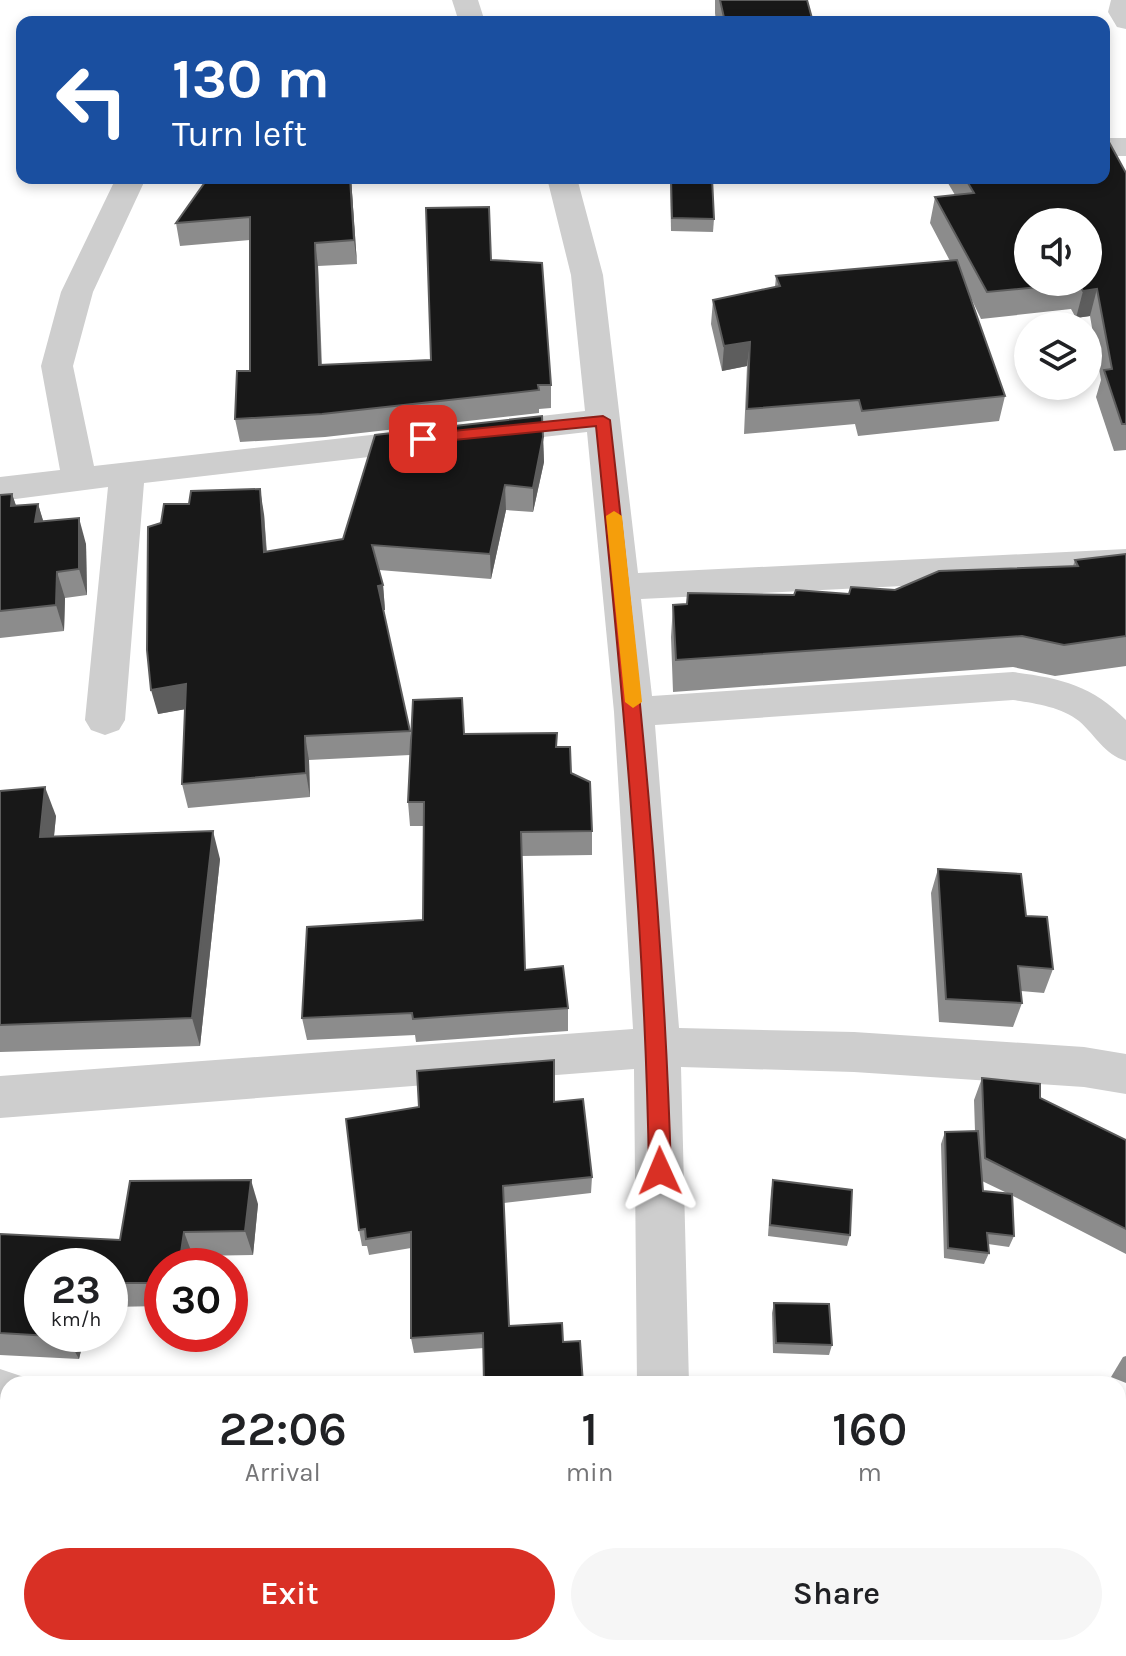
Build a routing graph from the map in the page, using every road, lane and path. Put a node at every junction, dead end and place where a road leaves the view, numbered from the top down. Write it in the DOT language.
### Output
graph roads {
  1 [pos="1124,0"];
  2 [pos="1126,21"];
  3 [pos="128,184"];
  4 [pos="564,184"];
  5 [pos="603,420"];
  6 [pos="127,472"];
  7 [pos="79,479"];
  8 [pos="0,489"];
  9 [pos="1126,562"];
  10 [pos="622,587"];
  11 [pos="634,712"];
  12 [pos="105,720"];
  13 [pos="1126,746"];
  14 [pos="657,1047"];
  15 [pos="1126,1074"];
  16 [pos="0,1097"];
  17 [pos="663,1376"];
  1 -- 2 [label="street"];
  3 -- 7 [label="street"];
  4 -- 5 [label="street"];
  5 -- 6 [label="street"];
  5 -- 10 [label="street"];
  6 -- 7 [label="street"];
  6 -- 12 [label="street"];
  7 -- 8 [label="street"];
  9 -- 10 [label="street"];
  10 -- 11 [label="street"];
  11 -- 13 [label="street"];
  11 -- 14 [label="street"];
  14 -- 15 [label="street"];
  14 -- 16 [label="street"];
  14 -- 17 [label="street"];
}
